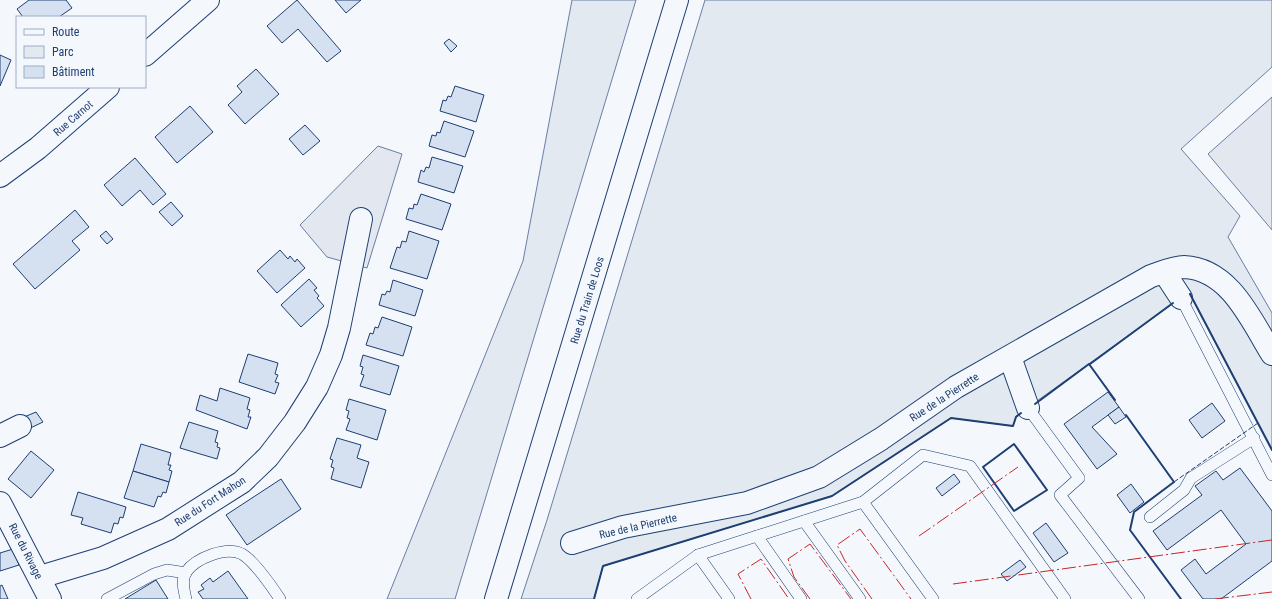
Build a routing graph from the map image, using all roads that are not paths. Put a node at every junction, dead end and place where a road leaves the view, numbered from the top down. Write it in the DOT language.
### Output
graph roads {
  1 [pos="208,0"];
  2 [pos="677,0"];
  3 [pos="146,54"];
  4 [pos="107,88"];
  5 [pos="38,148"];
  6 [pos="0,176"];
  7 [pos="0,188"];
  8 [pos="361,219"];
  9 [pos="1164,272"];
  10 [pos="1181,298"];
  11 [pos="1272,354"];
  12 [pos="1010,357"];
  13 [pos="1028,408"];
  14 [pos="20,426"];
  15 [pos="0,436"];
  16 [pos="1254,438"];
  17 [pos="1272,475"];
  18 [pos="863,502"];
  19 [pos="0,503"];
  20 [pos="1150,517"];
  21 [pos="804,521"];
  22 [pos="756,536"];
  23 [pos="572,543"];
  24 [pos="698,555"];
  25 [pos="186,573"];
  26 [pos="40,577"];
  27 [pos="1134,597"];
  28 [pos="50,599"];
  29 [pos="107,599"];
  30 [pos="186,599"];
  31 [pos="280,599"];
  32 [pos="496,599"];
  33 [pos="637,599"];
  34 [pos="730,599"];
  35 [pos="801,599"];
  36 [pos="860,599"];
  37 [pos="933,599"];
  38 [pos="1065,599"];
  1 -- 3 [label="street"];
  2 -- 32 [label="street, Rue du Train de Loos"];
  4 -- 5 [label="street, Rue Carnot"];
  5 -- 6 [label="street, Rue Carnot"];
  5 -- 7 [label="street, Rue Carnot"];
  8 -- 26 [label="street, Rue du Fort Mahon"];
  9 -- 10 [label="street"];
  9 -- 11 [label="street, Rue de la Pierrette"];
  9 -- 12 [label="street, Rue de la Pierrette"];
  10 -- 16 [label="lane"];
  12 -- 13 [label="street"];
  12 -- 23 [label="street, Rue de la Pierrette"];
  13 -- 27 [label="lane"];
  14 -- 15 [label="street"];
  16 -- 17 [label="lane"];
  16 -- 20 [label="lane"];
  18 -- 21 [label="lane"];
  18 -- 37 [label="lane"];
  18 -- 38 [label="lane"];
  19 -- 26 [label="street, Rue du Rivage"];
  21 -- 22 [label="lane"];
  21 -- 36 [label="lane"];
  22 -- 24 [label="lane"];
  22 -- 35 [label="lane"];
  24 -- 33 [label="lane"];
  24 -- 34 [label="lane"];
  25 -- 29 [label="lane"];
  25 -- 30 [label="lane"];
  25 -- 31 [label="lane"];
  26 -- 28 [label="street, Rue du Rivage"];
}
